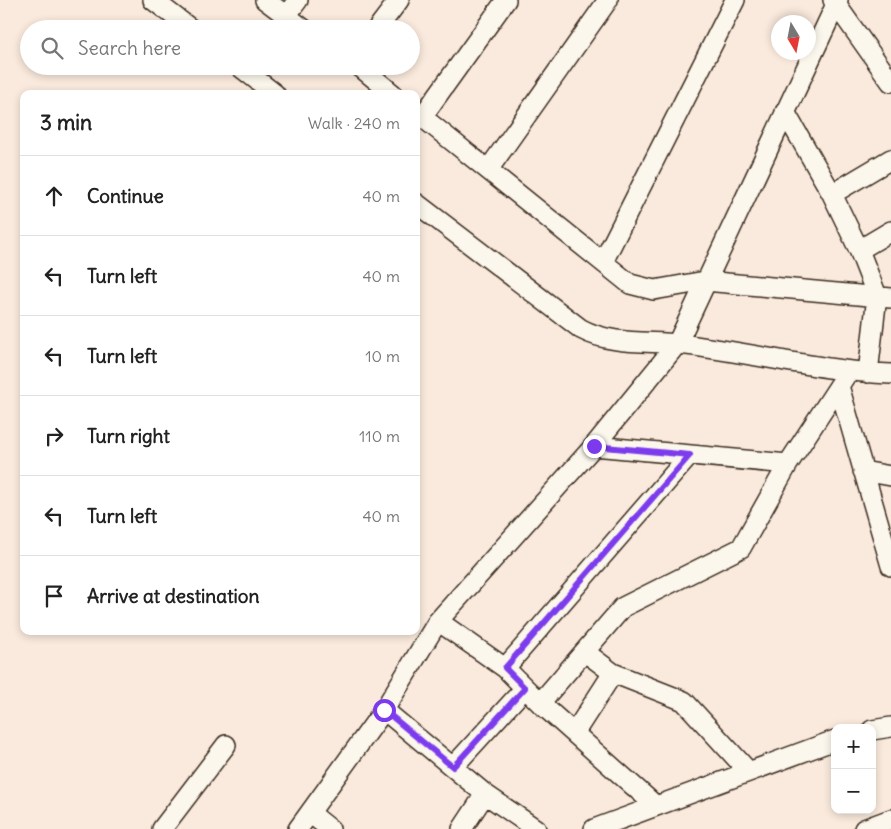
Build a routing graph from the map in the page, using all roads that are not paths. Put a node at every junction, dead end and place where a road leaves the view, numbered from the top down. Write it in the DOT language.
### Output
graph roads {
  1 [pos="153,0"];
  2 [pos="265,0"];
  3 [pos="298,0"];
  4 [pos="399,0"];
  5 [pos="506,0"];
  6 [pos="608,0"];
  7 [pos="735,0"];
  8 [pos="836,1"];
  9 [pos="286,16"];
  10 [pos="179,20"];
  11 [pos="292,20"];
  12 [pos="384,20"];
  13 [pos="251,75"];
  14 [pos="370,75"];
  15 [pos="891,82"];
  16 [pos="270,90"];
  17 [pos="388,90"];
  18 [pos="785,112"];
  19 [pos="420,113"];
  20 [pos="420,115"];
  21 [pos="891,159"];
  22 [pos="488,170"];
  23 [pos="832,194"];
  24 [pos="420,205"];
  25 [pos="891,231"];
  26 [pos="860,250"];
  27 [pos="603,262"];
  28 [pos="705,281"];
  29 [pos="884,297"];
  30 [pos="677,344"];
  31 [pos="868,373"];
  32 [pos="891,374"];
  33 [pos="843,379"];
  34 [pos="594,446"];
  35 [pos="690,455"];
  36 [pos="788,464"];
  37 [pos="863,471"];
  38 [pos="891,476"];
  39 [pos="891,566"];
  40 [pos="438,621"];
  41 [pos="585,652"];
  42 [pos="505,668"];
  43 [pos="613,673"];
  44 [pos="525,688"];
  45 [pos="540,703"];
  46 [pos="384,710"];
  47 [pos="891,727"];
  48 [pos="876,729"];
  49 [pos="575,732"];
  50 [pos="831,741"];
  51 [pos="226,745"];
  52 [pos="453,767"];
  53 [pos="748,771"];
  54 [pos="485,794"];
  55 [pos="656,806"];
  56 [pos="310,813"];
  57 [pos="891,819"];
  58 [pos="162,829"];
  59 [pos="298,829"];
  60 [pos="330,829"];
  61 [pos="462,829"];
  62 [pos="536,829"];
  63 [pos="594,829"];
  64 [pos="864,829"];
  1 -- 10 [label="street"];
  2 -- 9 [label="street"];
  3 -- 9 [label="street"];
  4 -- 12 [label="street"];
  5 -- 19 [label="street"];
  6 -- 22 [label="street"];
  7 -- 27 [label="street"];
  8 -- 15 [label="street"];
  8 -- 18 [label="street"];
  9 -- 11 [label="street"];
  13 -- 16 [label="street"];
  14 -- 17 [label="street"];
  18 -- 23 [label="street"];
  18 -- 28 [label="street"];
  20 -- 22 [label="street"];
  21 -- 23 [label="street"];
  22 -- 27 [label="street"];
  23 -- 26 [label="street"];
  24 -- 30 [label="street"];
  25 -- 26 [label="street"];
  26 -- 29 [label="street"];
  27 -- 28 [label="street"];
  28 -- 29 [label="street"];
  28 -- 30 [label="street"];
  29 -- 31 [label="street"];
  30 -- 33 [label="street"];
  30 -- 34 [label="street"];
  31 -- 32 [label="street"];
  31 -- 33 [label="street"];
  33 -- 36 [label="street"];
  33 -- 37 [label="street"];
  34 -- 35 [label="street"];
  34 -- 40 [label="street"];
  35 -- 36 [label="street"];
  35 -- 42 [label="street"];
  36 -- 41 [label="street"];
  37 -- 38 [label="street"];
  37 -- 39 [label="street"];
  40 -- 42 [label="street"];
  40 -- 46 [label="street"];
  41 -- 43 [label="street"];
  41 -- 45 [label="street"];
  42 -- 44 [label="street"];
  43 -- 49 [label="street"];
  43 -- 53 [label="street"];
  44 -- 45 [label="street"];
  44 -- 52 [label="street"];
  45 -- 49 [label="street"];
  46 -- 52 [label="street"];
  46 -- 56 [label="street"];
  47 -- 48 [label="street"];
  49 -- 55 [label="street"];
  50 -- 53 [label="street"];
  51 -- 58 [label="street"];
  52 -- 54 [label="street"];
  53 -- 55 [label="street"];
  54 -- 61 [label="street"];
  54 -- 62 [label="street"];
  55 -- 63 [label="street"];
  56 -- 59 [label="street"];
  56 -- 60 [label="street"];
  57 -- 64 [label="street"];
}
